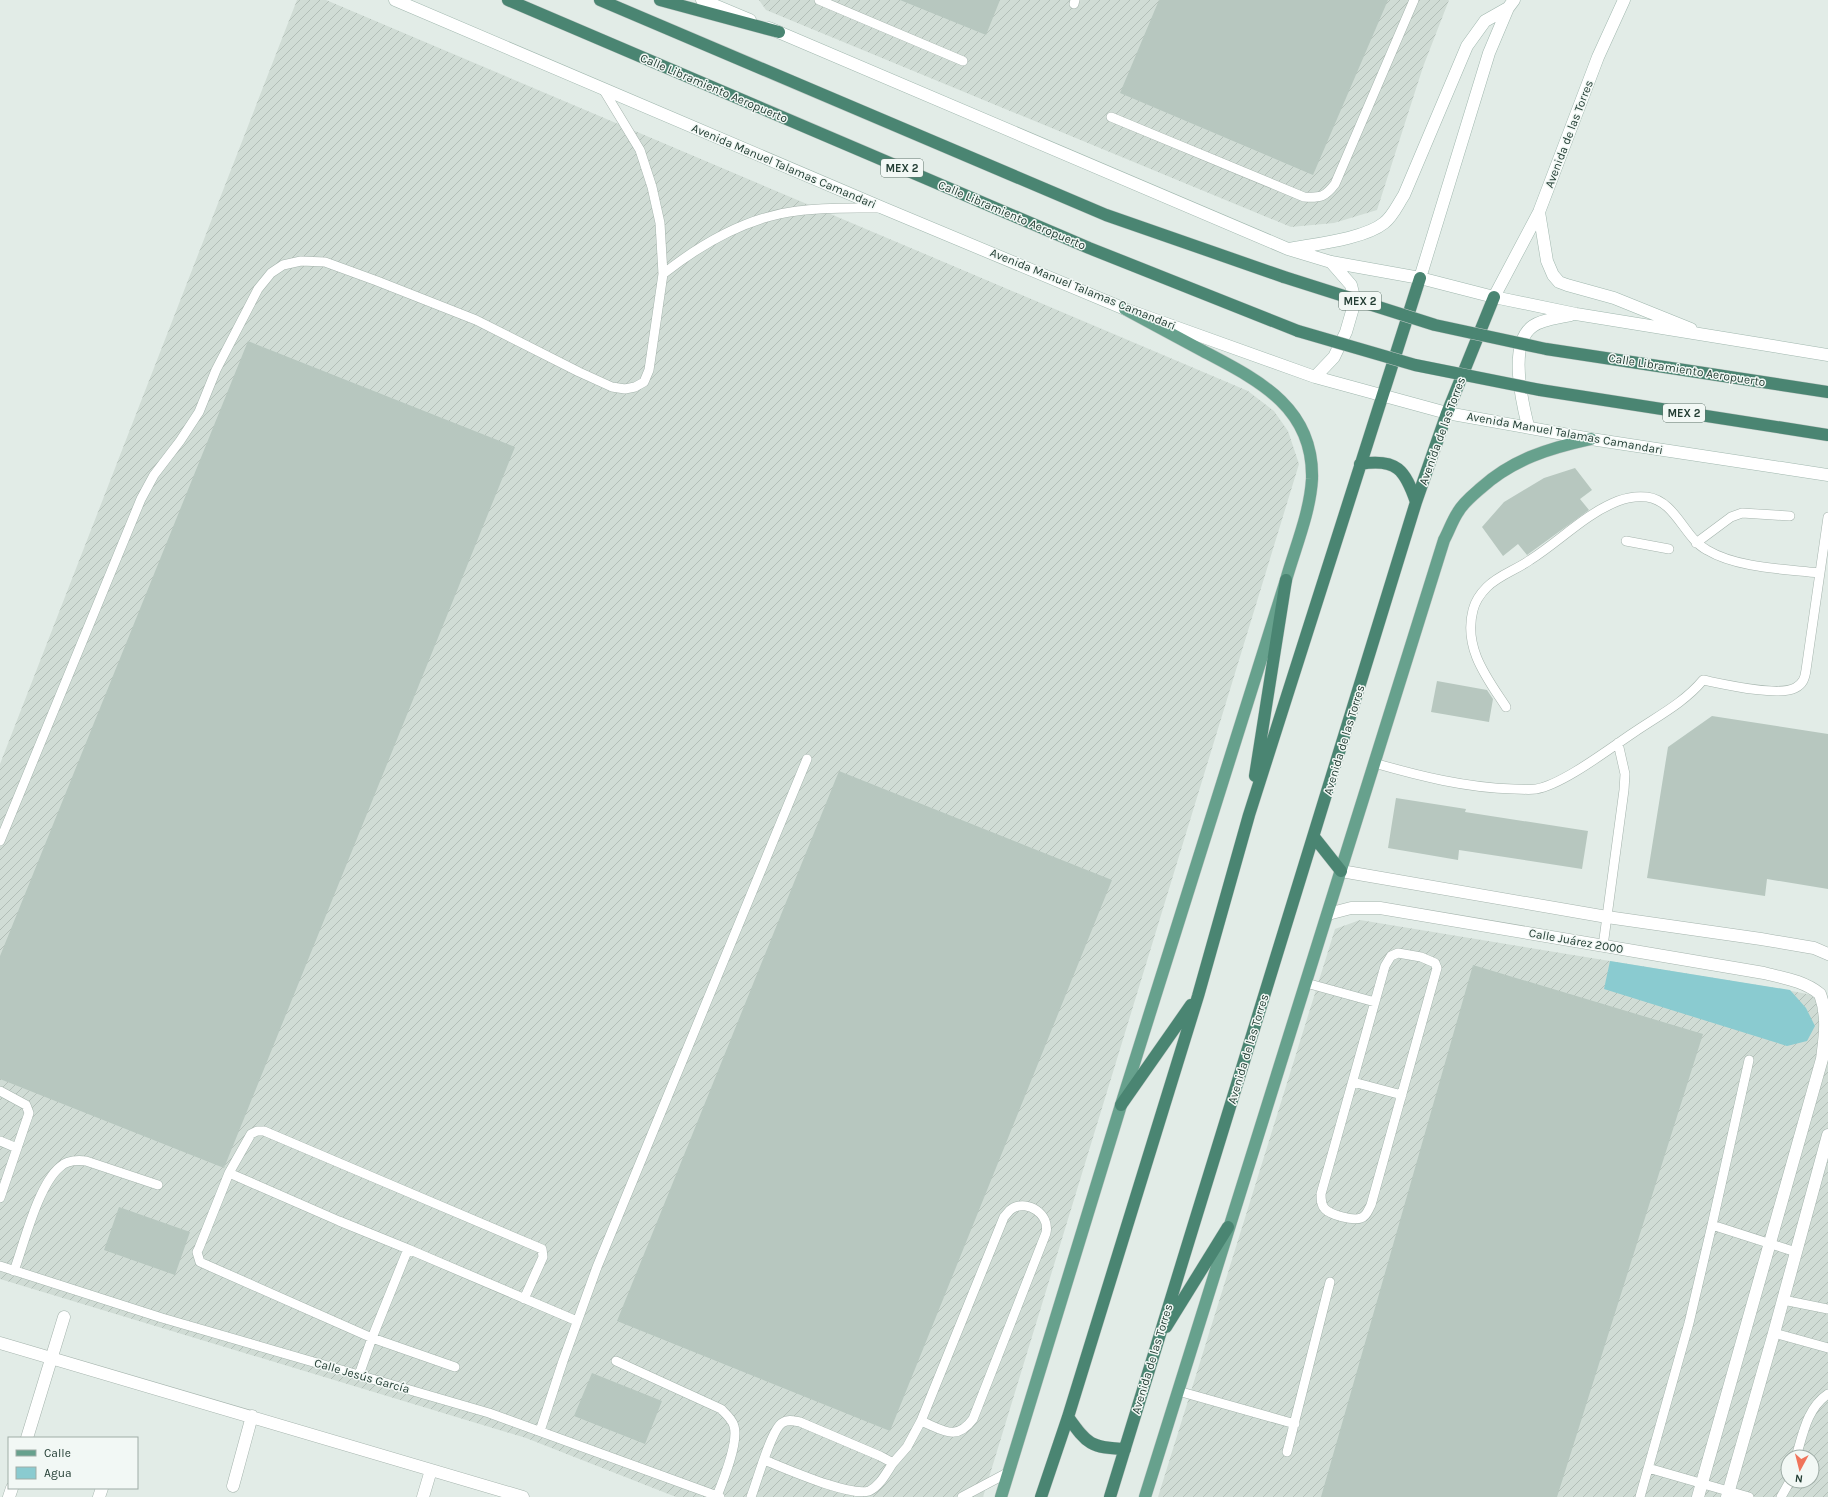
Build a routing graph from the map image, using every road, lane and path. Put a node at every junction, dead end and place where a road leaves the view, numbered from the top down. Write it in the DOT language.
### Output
graph roads {
  1 [pos="395,0"];
  2 [pos="508,0"];
  3 [pos="600,0"];
  4 [pos="660,0"];
  5 [pos="702,0"];
  6 [pos="819,0"];
  7 [pos="1414,0"];
  8 [pos="1624,0"];
  9 [pos="1511,4"];
  10 [pos="779,32"];
  11 [pos="963,61"];
  12 [pos="603,89"];
  13 [pos="1111,117"];
  14 [pos="883,208"];
  15 [pos="1539,212"];
  16 [pos="1288,249"];
  17 [pos="1331,262"];
  18 [pos="663,274"];
  19 [pos="1420,278"];
  20 [pos="1494,297"];
  21 [pos="1125,309"];
  22 [pos="1576,314"];
  23 [pos="1708,337"];
  24 [pos="1828,355"];
  25 [pos="1315,377"];
  26 [pos="1828,392"];
  27 [pos="1382,396"];
  28 [pos="1448,412"];
  29 [pos="1528,426"];
  30 [pos="1828,435"];
  31 [pos="1591,438"];
  32 [pos="1360,464"];
  33 [pos="1828,475"];
  34 [pos="1416,502"];
  35 [pos="1790,516"];
  36 [pos="1828,517"];
  37 [pos="1626,541"];
  38 [pos="1696,544"];
  39 [pos="1669,549"];
  40 [pos="1819,573"];
  41 [pos="1286,580"];
  42 [pos="1506,707"];
  43 [pos="1618,743"];
  44 [pos="807,759"];
  45 [pos="1374,762"];
  46 [pos="1249,815"];
  47 [pos="1314,837"];
  48 [pos="0,841"];
  49 [pos="1341,871"];
  50 [pos="1328,914"];
  51 [pos="1607,917"];
  52 [pos="1604,946"];
  53 [pos="1828,954"];
  54 [pos="1306,983"];
  55 [pos="1824,991"];
  56 [pos="1198,996"];
  57 [pos="1375,1002"];
  58 [pos="1749,1060"];
  59 [pos="1353,1082"];
  60 [pos="0,1091"];
  61 [pos="1402,1095"];
  62 [pos="1121,1105"];
  63 [pos="1828,1135"];
  64 [pos="0,1140"];
  65 [pos="17,1148"];
  66 [pos="229,1173"];
  67 [pos="158,1184"];
  68 [pos="0,1198"];
  69 [pos="1712,1225"];
  70 [pos="1228,1227"];
  71 [pos="1770,1243"];
  72 [pos="408,1249"];
  73 [pos="1796,1252"];
  74 [pos="0,1266"];
  75 [pos="14,1271"];
  76 [pos="1330,1282"];
  77 [pos="524,1299"];
  78 [pos="1783,1300"];
  79 [pos="1828,1308"];
  80 [pos="64,1317"];
  81 [pos="577,1321"];
  82 [pos="1774,1333"];
  83 [pos="372,1338"];
  84 [pos="1157,1341"];
  85 [pos="0,1343"];
  86 [pos="1828,1348"];
  87 [pos="51,1358"];
  88 [pos="616,1361"];
  89 [pos="455,1367"];
  90 [pos="359,1375"];
  91 [pos="1178,1391"];
  92 [pos="1828,1394"];
  93 [pos="252,1416"];
  94 [pos="1068,1417"];
  95 [pos="921,1421"];
  96 [pos="1295,1424"];
  97 [pos="540,1431"];
  98 [pos="27,1437"];
  99 [pos="1125,1449"];
  100 [pos="1799,1449"];
  101 [pos="1287,1452"];
  102 [pos="764,1460"];
  103 [pos="893,1464"];
  104 [pos="1648,1468"];
  105 [pos="431,1470"];
  106 [pos="1009,1472"];
  107 [pos="1701,1484"];
  108 [pos="233,1486"];
  109 [pos="1728,1494"];
  110 [pos="718,1496"];
  111 [pos="423,1497"];
  112 [pos="523,1497"];
  113 [pos="751,1497"];
  114 [pos="962,1497"];
  115 [pos="1001,1497"];
  116 [pos="1041,1497"];
  117 [pos="1110,1497"];
  118 [pos="1145,1497"];
  119 [pos="1640,1497"];
  120 [pos="1698,1497"];
  121 [pos="1749,1497"];
  1 -- 12 [label="main road, Avenida Manuel Talamas Camandari"];
  2 -- 30 [label="highway, Calle Libramiento Aeropuerto / MEX 2, bridge"];
  3 -- 26 [label="highway, Calle Libramiento Aeropuerto / MEX 2, bridge"];
  4 -- 10 [label="highway"];
  5 -- 10 [label="main road"];
  6 -- 11 [label="lane"];
  7 -- 13 [label="lane"];
  8 -- 15 [label="main road, Avenida de las Torres"];
  9 -- 16 [label="main road"];
  9 -- 19 [label="main road"];
  10 -- 16 [label="main road"];
  12 -- 14 [label="main road, Avenida Manuel Talamas Camandari"];
  12 -- 18 [label="lane"];
  14 -- 18 [label="lane"];
  14 -- 21 [label="main road, Avenida Manuel Talamas Camandari"];
  15 -- 20 [label="main road, Avenida de las Torres"];
  15 -- 23 [label="main road"];
  16 -- 17 [label="main road"];
  17 -- 19 [label="main road"];
  17 -- 25 [label="main road"];
  18 -- 48 [label="lane"];
  19 -- 20 [label="main road"];
  19 -- 27 [label="highway"];
  20 -- 22 [label="main road"];
  20 -- 28 [label="highway, Avenida de las Torres"];
  21 -- 25 [label="main road, Avenida Manuel Talamas Camandari"];
  21 -- 41 [label="main road"];
  22 -- 23 [label="main road"];
  22 -- 29 [label="main road"];
  23 -- 24 [label="main road"];
  25 -- 27 [label="main road, Avenida Manuel Talamas Camandari"];
  27 -- 28 [label="main road, Avenida Manuel Talamas Camandari"];
  27 -- 32 [label="highway"];
  28 -- 29 [label="main road, Avenida Manuel Talamas Camandari"];
  28 -- 34 [label="highway, Avenida de las Torres"];
  29 -- 31 [label="main road, Avenida Manuel Talamas Camandari"];
  31 -- 33 [label="main road, Avenida Manuel Talamas Camandari"];
  31 -- 45 [label="main road"];
  32 -- 34 [label="highway"];
  32 -- 46 [label="highway"];
  34 -- 47 [label="highway, Avenida de las Torres"];
  35 -- 38 [label="lane"];
  36 -- 40 [label="lane"];
  37 -- 39 [label="lane"];
  38 -- 40 [label="lane"];
  38 -- 42 [label="lane"];
  40 -- 43 [label="lane"];
  41 -- 46 [label="highway"];
  41 -- 62 [label="main road"];
  43 -- 45 [label="lane"];
  43 -- 51 [label="lane"];
  44 -- 81 [label="lane"];
  45 -- 49 [label="main road"];
  46 -- 56 [label="highway"];
  47 -- 49 [label="highway"];
  47 -- 84 [label="highway, Avenida de las Torres"];
  49 -- 50 [label="main road"];
  49 -- 51 [label="main road"];
  50 -- 52 [label="main road, Calle Juárez 2000"];
  50 -- 54 [label="main road"];
  51 -- 52 [label="lane"];
  51 -- 53 [label="main road"];
  52 -- 55 [label="main road, Calle Juárez 2000"];
  54 -- 57 [label="lane"];
  54 -- 70 [label="main road"];
  55 -- 71 [label="main road"];
  56 -- 62 [label="highway"];
  56 -- 94 [label="highway"];
  57 -- 59 [label="lane"];
  57 -- 61 [label="lane"];
  58 -- 69 [label="lane"];
  59 -- 61 [label="lane"];
  59 -- 61 [label="lane"];
  60 -- 65 [label="lane"];
  62 -- 106 [label="main road"];
  63 -- 73 [label="main road"];
  64 -- 65 [label="lane"];
  65 -- 68 [label="lane"];
  66 -- 72 [label="lane"];
  66 -- 77 [label="lane"];
  66 -- 83 [label="lane"];
  67 -- 75 [label="lane"];
  69 -- 71 [label="lane"];
  69 -- 104 [label="lane"];
  70 -- 84 [label="highway"];
  70 -- 91 [label="main road"];
  71 -- 73 [label="lane"];
  71 -- 107 [label="main road"];
  72 -- 77 [label="lane"];
  72 -- 83 [label="lane"];
  73 -- 78 [label="main road"];
  74 -- 75 [label="lane, Calle Jesús García"];
  75 -- 90 [label="lane, Calle Jesús García"];
  76 -- 96 [label="lane"];
  77 -- 81 [label="lane"];
  78 -- 79 [label="lane"];
  78 -- 82 [label="main road"];
  80 -- 87 [label="main road"];
  81 -- 97 [label="lane"];
  82 -- 86 [label="lane"];
  82 -- 109 [label="main road"];
  83 -- 89 [label="lane"];
  83 -- 90 [label="lane"];
  84 -- 99 [label="highway, Avenida de las Torres"];
  85 -- 87 [label="main road"];
  87 -- 93 [label="main road"];
  87 -- 98 [label="main road"];
  88 -- 110 [label="lane"];
  90 -- 97 [label="lane, Calle Jesús García"];
  91 -- 96 [label="lane"];
  91 -- 118 [label="main road"];
  92 -- 100 [label="lane"];
  93 -- 105 [label="main road"];
  93 -- 108 [label="main road"];
  94 -- 99 [label="highway"];
  94 -- 116 [label="highway"];
  95 -- 95 [label="lane"];
  95 -- 103 [label="lane"];
  96 -- 101 [label="lane"];
  97 -- 110 [label="lane, Calle Jesús García"];
  99 -- 117 [label="highway, Avenida de las Torres"];
  102 -- 103 [label="lane"];
  102 -- 103 [label="lane"];
  102 -- 113 [label="lane"];
  104 -- 107 [label="lane"];
  104 -- 119 [label="lane"];
  105 -- 111 [label="main road"];
  105 -- 112 [label="main road"];
  106 -- 114 [label="lane"];
  106 -- 115 [label="main road"];
  107 -- 109 [label="lane"];
  107 -- 120 [label="main road"];
  109 -- 121 [label="lane"];
}
